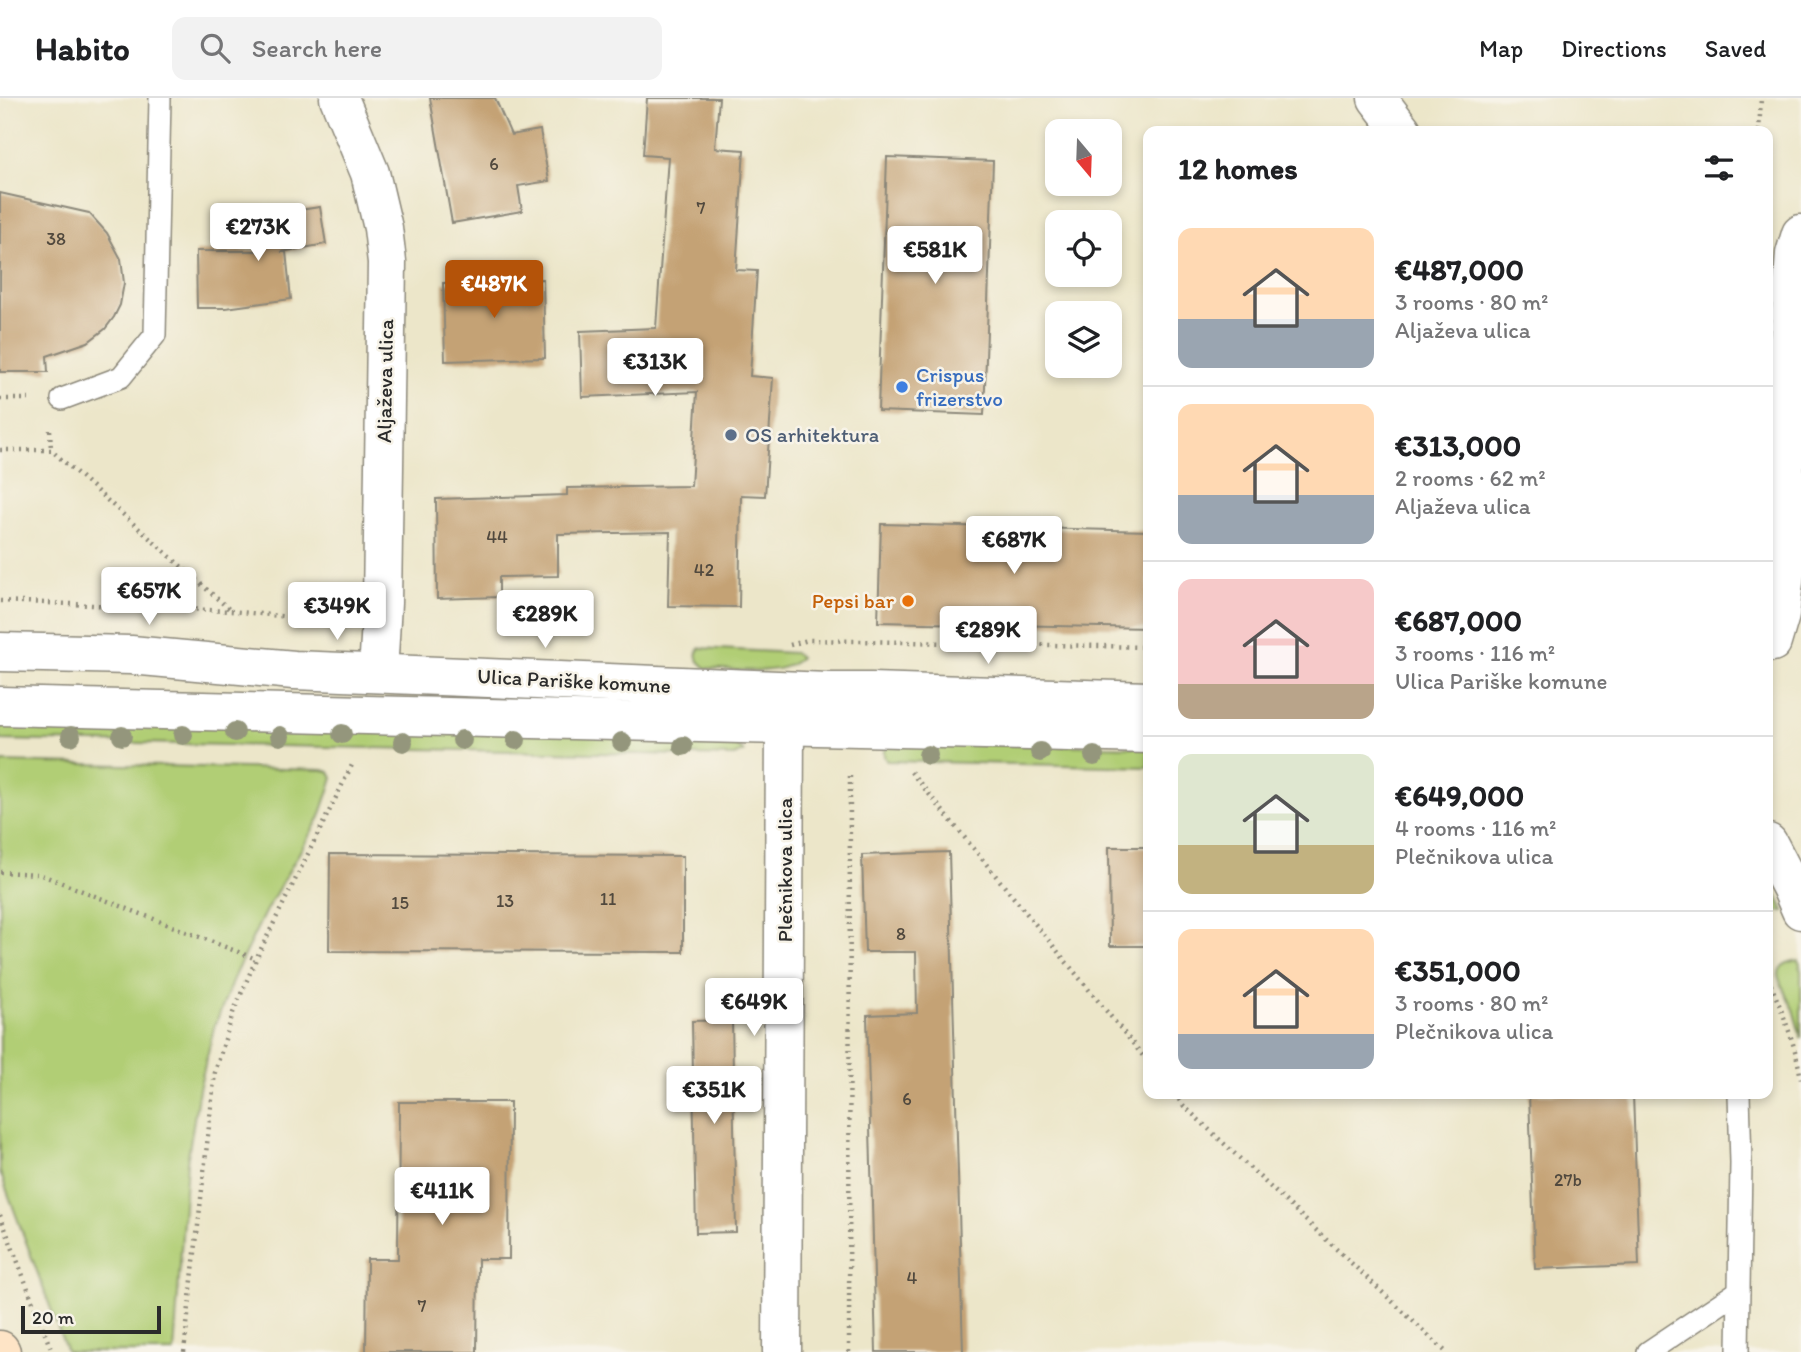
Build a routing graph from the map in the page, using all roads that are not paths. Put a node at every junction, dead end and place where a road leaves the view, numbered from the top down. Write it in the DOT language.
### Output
graph roads {
  1 [pos="160,98"];
  2 [pos="339,98"];
  3 [pos="1377,98"];
  4 [pos="1398,126"];
  5 [pos="1801,234"];
  6 [pos="62,399"];
  7 [pos="1780,640"];
  8 [pos="0,652"];
  9 [pos="378,673"];
  10 [pos="1143,701"];
  11 [pos="0,706"];
  12 [pos="785,724"];
  13 [pos="1143,734"];
  14 [pos="1773,842"];
  15 [pos="1801,848"];
  16 [pos="1773,851"];
  17 [pos="1801,910"];
  18 [pos="1739,1099"];
  19 [pos="1739,1291"];
  20 [pos="782,1352"];
  21 [pos="1648,1352"];
  22 [pos="1738,1352"];
  1 -- 6 [label="lane"];
  2 -- 9 [label="street, Aljaževa ulica"];
  3 -- 4 [label="street"];
  5 -- 7 [label="street"];
  8 -- 9 [label="street, Ulica Pariške komune"];
  9 -- 10 [label="street, Ulica Pariške komune"];
  11 -- 12 [label="street"];
  12 -- 13 [label="street"];
  12 -- 20 [label="street, Plečnikova ulica"];
  14 -- 15 [label="street"];
  16 -- 17 [label="street"];
  18 -- 19 [label="lane"];
  19 -- 21 [label="lane"];
  19 -- 22 [label="lane"];
}
